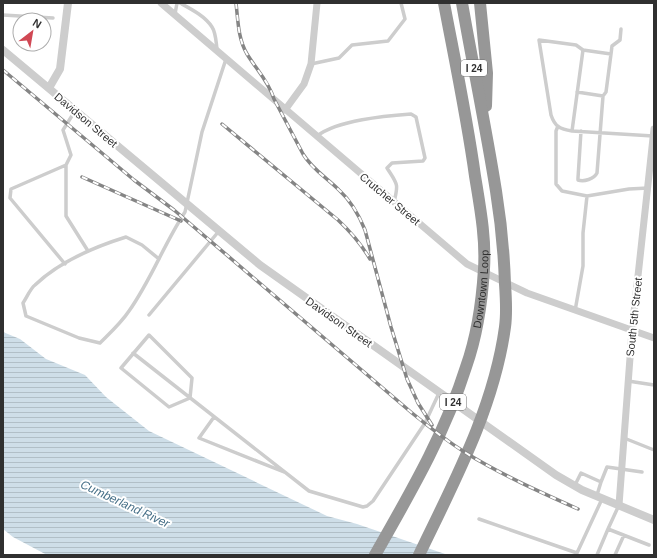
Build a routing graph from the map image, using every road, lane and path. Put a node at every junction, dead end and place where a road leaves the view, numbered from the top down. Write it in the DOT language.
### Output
graph roads {
  1 [pos="68,3"];
  2 [pos="161,3"];
  3 [pos="177,3"];
  4 [pos="180,3"];
  5 [pos="317,3"];
  6 [pos="401,3"];
  7 [pos="444,3"];
  8 [pos="462,3"];
  9 [pos="480,3"];
  10 [pos="174,15"];
  11 [pos="622,29"];
  12 [pos="3,50"];
  13 [pos="584,50"];
  14 [pos="218,51"];
  15 [pos="611,54"];
  16 [pos="226,59"];
  17 [pos="311,64"];
  18 [pos="49,88"];
  19 [pos="578,92"];
  20 [pos="603,96"];
  21 [pos="76,110"];
  22 [pos="285,110"];
  23 [pos="558,126"];
  24 [pos="572,131"];
  25 [pos="581,131"];
  26 [pos="600,132"];
  27 [pos="486,133"];
  28 [pos="654,133"];
  29 [pos="317,137"];
  30 [pos="66,165"];
  31 [pos="648,188"];
  32 [pos="587,196"];
  33 [pos="394,203"];
  34 [pos="186,204"];
  35 [pos="219,231"];
  36 [pos="88,251"];
  37 [pos="159,259"];
  38 [pos="65,264"];
  39 [pos="575,311"];
  40 [pos="149,315"];
  41 [pos="632,331"];
  42 [pos="654,338"];
  43 [pos="133,353"];
  44 [pos="628,382"];
  45 [pos="654,384"];
  46 [pos="439,393"];
  47 [pos="190,398"];
  48 [pos="214,417"];
  49 [pos="624,438"];
  50 [pos="654,450"];
  51 [pos="622,469"];
  52 [pos="642,472"];
  53 [pos="288,474"];
  54 [pos="601,482"];
  55 [pos="575,486"];
  56 [pos="600,497"];
  57 [pos="619,506"];
  58 [pos="479,519"];
  59 [pos="654,520"];
  60 [pos="608,529"];
  61 [pos="624,535"];
  62 [pos="649,545"];
  63 [pos="375,555"];
  64 [pos="419,555"];
  65 [pos="597,555"];
  66 [pos="615,555"];
  1 -- 18 [label="street"];
  2 -- 10 [label="street, Crutcher Street"];
  3 -- 10 [label="lane"];
  4 -- 14 [label="lane"];
  5 -- 17 [label="street"];
  6 -- 17 [label="lane"];
  7 -- 63 [label="highway, Downtown Loop / I 24"];
  8 -- 27 [label="highway, Downtown Loop / I 24"];
  9 -- 27 [label="highway"];
  10 -- 14 [label="street, Crutcher Street"];
  11 -- 15 [label="lane"];
  12 -- 18 [label="street, Davidson Street"];
  13 -- 15 [label="lane"];
  13 -- 19 [label="lane"];
  13 -- 23 [label="lane"];
  14 -- 16 [label="street, Crutcher Street"];
  15 -- 20 [label="lane"];
  16 -- 22 [label="street, Crutcher Street"];
  16 -- 34 [label="lane"];
  17 -- 22 [label="street"];
  18 -- 21 [label="street, Davidson Street"];
  19 -- 20 [label="lane"];
  19 -- 24 [label="lane"];
  20 -- 26 [label="lane"];
  21 -- 30 [label="lane"];
  21 -- 34 [label="street, Davidson Street"];
  22 -- 29 [label="street, Crutcher Street"];
  23 -- 24 [label="lane"];
  23 -- 32 [label="lane"];
  24 -- 25 [label="lane"];
  25 -- 26 [label="lane"];
  25 -- 26 [label="lane"];
  26 -- 28 [label="lane"];
  27 -- 64 [label="highway, Downtown Loop / I 24"];
  28 -- 31 [label="street, South 5th Street"];
  29 -- 33 [label="street, Crutcher Street"];
  29 -- 33 [label="lane"];
  30 -- 36 [label="lane"];
  30 -- 38 [label="lane"];
  31 -- 32 [label="lane"];
  31 -- 41 [label="street, South 5th Street"];
  32 -- 39 [label="lane"];
  33 -- 39 [label="street, Crutcher Street"];
  34 -- 35 [label="street, Davidson Street"];
  34 -- 37 [label="lane"];
  35 -- 40 [label="lane"];
  35 -- 46 [label="street, Davidson Street"];
  36 -- 37 [label="lane"];
  36 -- 38 [label="lane"];
  37 -- 38 [label="lane"];
  39 -- 41 [label="street, Crutcher Street"];
  41 -- 42 [label="street, Crutcher Street"];
  41 -- 44 [label="street, South 5th Street"];
  43 -- 47 [label="lane"];
  43 -- 47 [label="lane"];
  43 -- 47 [label="lane"];
  44 -- 45 [label="lane"];
  44 -- 49 [label="street, South 5th Street"];
  46 -- 53 [label="lane"];
  46 -- 55 [label="street, Davidson Street"];
  47 -- 48 [label="lane"];
  48 -- 53 [label="lane"];
  48 -- 53 [label="lane"];
  49 -- 50 [label="lane"];
  49 -- 51 [label="street, South 5th Street"];
  51 -- 52 [label="lane"];
  51 -- 54 [label="lane"];
  51 -- 57 [label="street, South 5th Street"];
  54 -- 55 [label="lane"];
  54 -- 56 [label="lane"];
  55 -- 56 [label="street, Davidson Street"];
  56 -- 57 [label="street, Davidson Street"];
  56 -- 58 [label="lane"];
  57 -- 59 [label="street, Davidson Street"];
  57 -- 60 [label="lane"];
  60 -- 61 [label="lane"];
  60 -- 65 [label="lane"];
  61 -- 62 [label="lane"];
  61 -- 66 [label="lane"];
}
